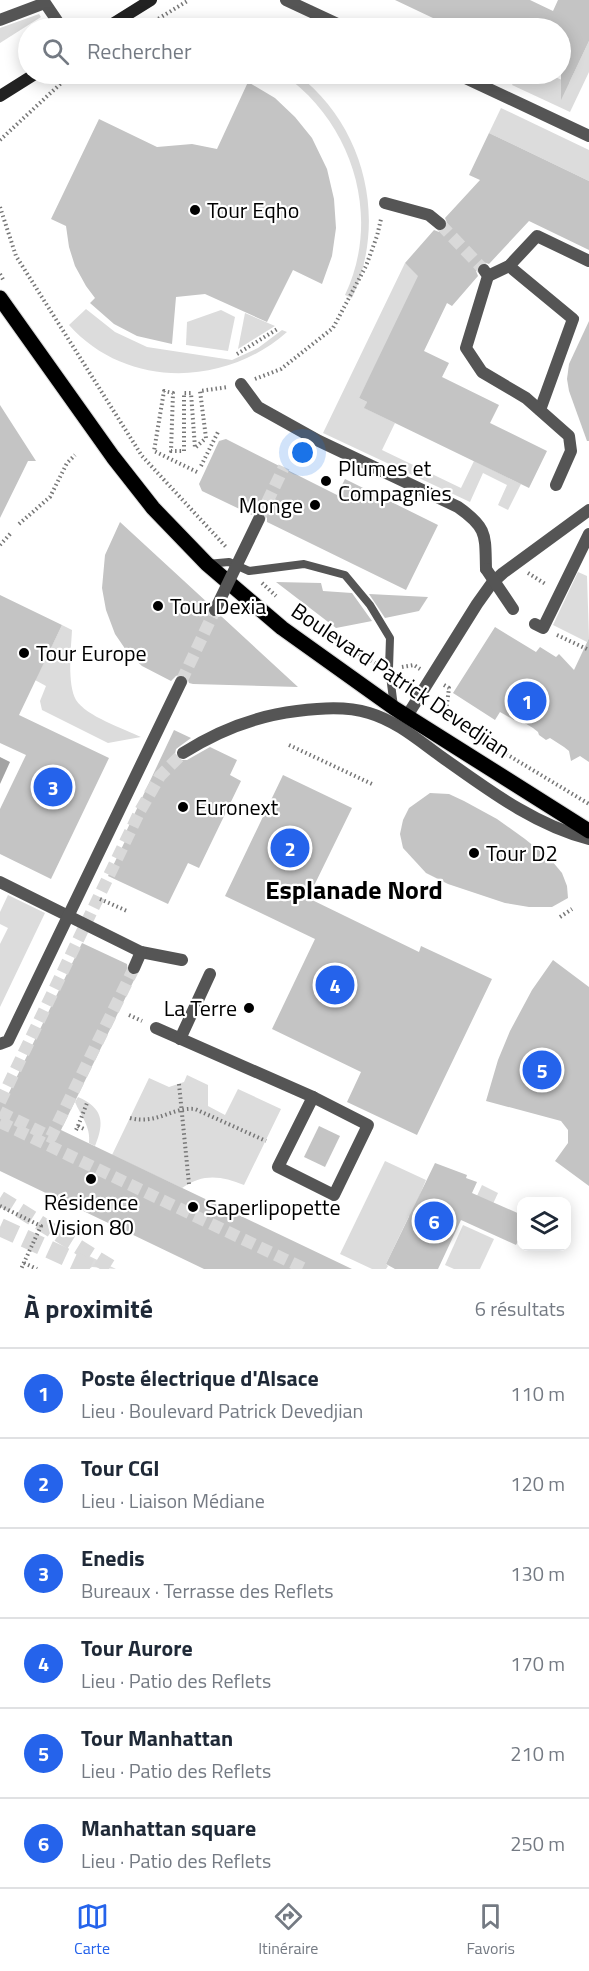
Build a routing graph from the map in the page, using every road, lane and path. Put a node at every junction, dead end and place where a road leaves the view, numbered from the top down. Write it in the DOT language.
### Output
graph roads {
  1 [pos="151,0"];
  2 [pos="189,0"];
  3 [pos="286,0"];
  4 [pos="55,18"];
  5 [pos="122,18"];
  6 [pos="159,18"];
  7 [pos="325,18"];
  8 [pos="0,20"];
  9 [pos="19,84"];
  10 [pos="60,84"];
  11 [pos="479,84"];
  12 [pos="0,96"];
  13 [pos="589,136"];
  14 [pos="0,140"];
  15 [pos="385,203"];
  16 [pos="0,207"];
  17 [pos="440,224"];
  18 [pos="589,261"];
  19 [pos="509,266"];
  20 [pos="0,298"];
  21 [pos="279,328"];
  22 [pos="237,354"];
  23 [pos="241,384"];
  24 [pos="540,410"];
  25 [pos="218,432"];
  26 [pos="75,455"];
  27 [pos="201,466"];
  28 [pos="197,472"];
  29 [pos="556,485"];
  30 [pos="589,510"];
  31 [pos="259,519"];
  32 [pos="19,524"];
  33 [pos="11,533"];
  34 [pos="589,534"];
  35 [pos="0,545"];
  36 [pos="207,564"];
  37 [pos="515,564"];
  38 [pos="249,571"];
  39 [pos="560,593"];
  40 [pos="280,600"];
  41 [pos="513,609"];
  42 [pos="215,610"];
  43 [pos="539,626"];
  44 [pos="324,634"];
  45 [pos="589,650"];
  46 [pos="389,668"];
  47 [pos="423,670"];
  48 [pos="181,682"];
  49 [pos="440,682"];
  50 [pos="400,712"];
  51 [pos="289,745"];
  52 [pos="183,753"];
  53 [pos="372,784"];
  54 [pos="589,804"];
  55 [pos="589,831"];
  56 [pos="589,839"];
  57 [pos="0,882"];
  58 [pos="100,899"];
  59 [pos="572,909"];
  60 [pos="126,911"];
  61 [pos="68,917"];
  62 [pos="560,917"];
  63 [pos="141,952"];
  64 [pos="182,960"];
  65 [pos="134,968"];
  66 [pos="210,974"];
  67 [pos="156,1028"];
  68 [pos="180,1039"];
  69 [pos="0,1044"];
  70 [pos="179,1084"];
  71 [pos="313,1097"];
  72 [pos="87,1103"];
  73 [pos="182,1110"];
  74 [pos="130,1118"];
  75 [pos="86,1130"];
  76 [pos="266,1141"];
  77 [pos="189,1184"];
  78 [pos="0,1206"];
  79 [pos="24,1263"];
  80 [pos="21,1269"];
  81 [pos="37,1269"];
  1 -- 5 [label="main road"];
  2 -- 6 [label="path"];
  3 -- 7 [label="street"];
  4 -- 8 [label="street"];
  9 -- 12 [label="main road"];
  10 -- 14 [label="path"];
  11 -- 13 [label="street"];
  15 -- 17 [label="street"];
  15 -- 23 [label="path"];
  16 -- 38 [label="path"];
  18 -- 19 [label="street"];
  19 -- 24 [label="street"];
  19 -- 24 [label="street"];
  20 -- 36 [label="main road, Boulevard Patrick Devedjian"];
  21 -- 22 [label="path"];
  23 -- 28 [label="path"];
  23 -- 41 [label="street, bridge"];
  24 -- 29 [label="street"];
  25 -- 27 [label="path"];
  26 -- 32 [label="path"];
  30 -- 37 [label="street"];
  31 -- 42 [label="street, bridge"];
  33 -- 35 [label="path"];
  34 -- 39 [label="street"];
  36 -- 38 [label="lane"];
  36 -- 50 [label="main road, Boulevard Patrick Devedjian"];
  37 -- 39 [label="path"];
  37 -- 50 [label="street"];
  38 -- 40 [label="path"];
  38 -- 46 [label="lane"];
  39 -- 43 [label="street"];
  43 -- 45 [label="path"];
  44 -- 46 [label="path"];
  46 -- 47 [label="path"];
  46 -- 50 [label="lane"];
  48 -- 61 [label="street"];
  49 -- 54 [label="path"];
  50 -- 55 [label="main road, Boulevard Patrick Devedjian"];
  51 -- 53 [label="path"];
  52 -- 56 [label="street"];
  57 -- 61 [label="street"];
  58 -- 60 [label="path"];
  59 -- 62 [label="path"];
  61 -- 63 [label="street"];
  61 -- 69 [label="street"];
  63 -- 64 [label="street"];
  63 -- 65 [label="street"];
  66 -- 68 [label="street"];
  67 -- 68 [label="street"];
  68 -- 71 [label="street"];
  70 -- 73 [label="path"];
  71 -- 71 [label="street"];
  72 -- 75 [label="path"];
  73 -- 74 [label="path"];
  73 -- 76 [label="path"];
  73 -- 77 [label="path"];
  78 -- 79 [label="path"];
  79 -- 80 [label="path"];
  79 -- 81 [label="path"];
}
